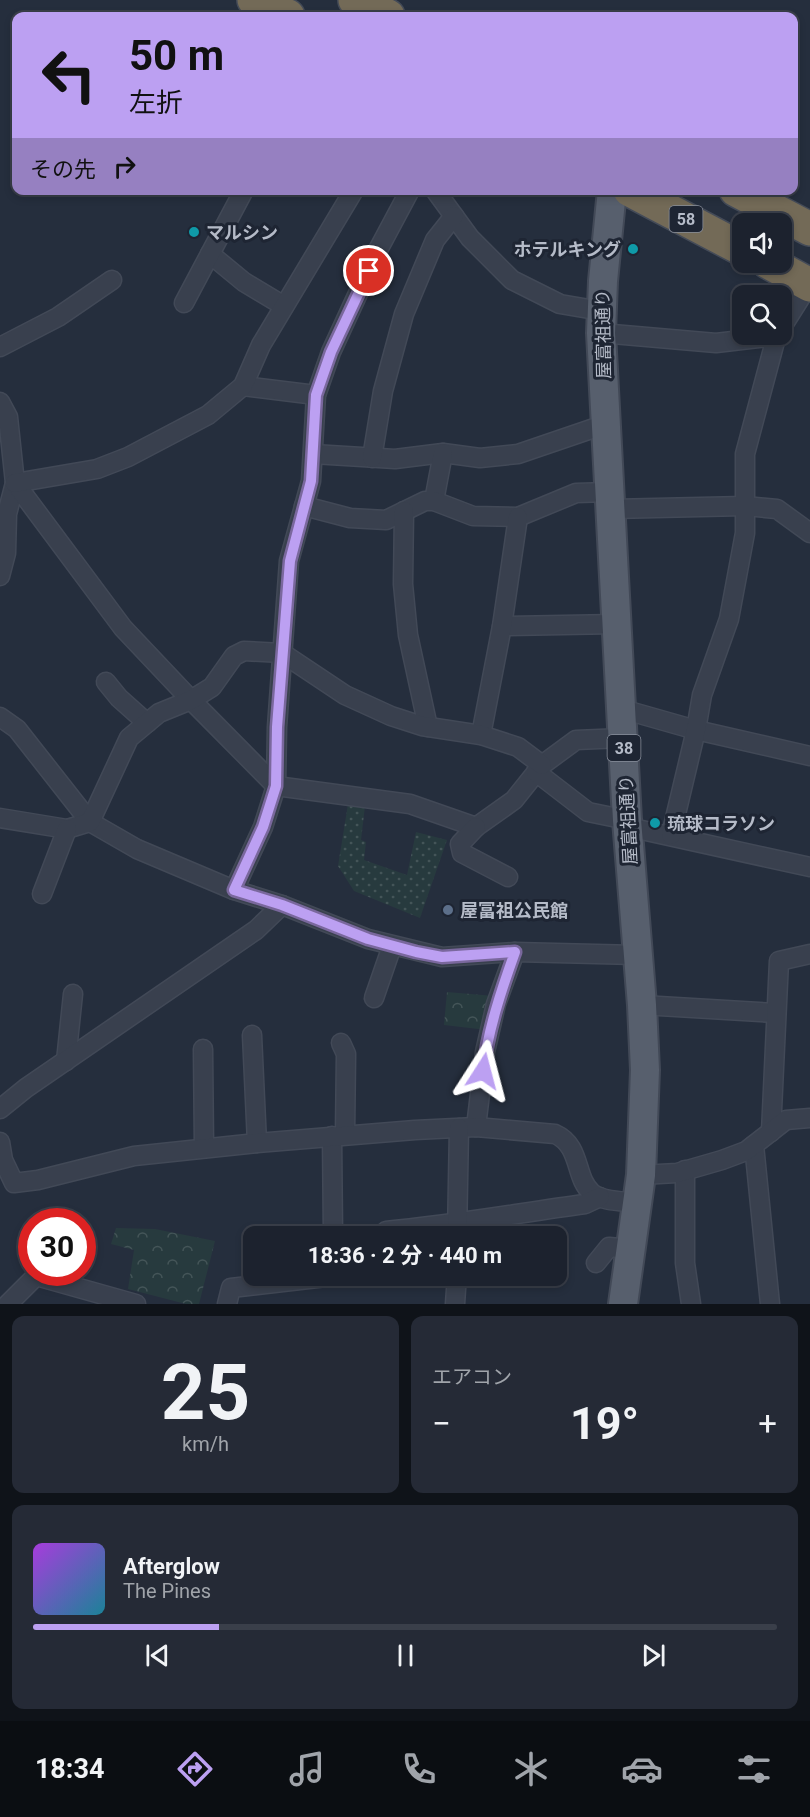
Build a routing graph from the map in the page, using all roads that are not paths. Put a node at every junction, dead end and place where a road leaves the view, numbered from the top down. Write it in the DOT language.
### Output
graph roads {
  1 [pos="254,0"];
  2 [pos="355,0"];
  3 [pos="280,12"];
  4 [pos="379,12"];
  5 [pos="241,195"];
  6 [pos="351,195"];
  7 [pos="407,195"];
  8 [pos="439,195"];
  9 [pos="611,195"];
  10 [pos="639,195"];
  11 [pos="745,195"];
  12 [pos="454,216"];
  13 [pos="810,229"];
  14 [pos="732,244"];
  15 [pos="210,254"];
  16 [pos="788,273"];
  17 [pos="112,280"];
  18 [pos="809,285"];
  19 [pos="184,303"];
  20 [pos="284,306"];
  21 [pos="792,311"];
  22 [pos="601,322"];
  23 [pos="732,340"];
  24 [pos="774,345"];
  25 [pos="0,347"];
  26 [pos="243,386"];
  27 [pos="316,395"];
  28 [pos="3,412"];
  29 [pos="606,424"];
  30 [pos="443,453"];
  31 [pos="313,454"];
  32 [pos="372,458"];
  33 [pos="15,483"];
  34 [pos="611,500"];
  35 [pos="434,501"];
  36 [pos="304,506"];
  37 [pos="745,506"];
  38 [pos="404,511"];
  39 [pos="518,517"];
  40 [pos="810,533"];
  41 [pos="0,576"];
  42 [pos="618,624"];
  43 [pos="502,626"];
  44 [pos="282,653"];
  45 [pos="106,682"];
  46 [pos="191,700"];
  47 [pos="622,709"];
  48 [pos="0,717"];
  49 [pos="147,723"];
  50 [pos="428,727"];
  51 [pos="696,730"];
  52 [pos="481,735"];
  53 [pos="623,738"];
  54 [pos="810,756"];
  55 [pos="539,769"];
  56 [pos="276,786"];
  57 [pos="0,818"];
  58 [pos="90,822"];
  59 [pos="627,823"];
  60 [pos="476,827"];
  61 [pos="67,829"];
  62 [pos="671,835"];
  63 [pos="810,867"];
  64 [pos="508,877"];
  65 [pos="234,890"];
  66 [pos="42,894"];
  67 [pos="282,905"];
  68 [pos="392,946"];
  69 [pos="515,952"];
  70 [pos="810,954"];
  71 [pos="637,955"];
  72 [pos="73,994"];
  73 [pos="374,998"];
  74 [pos="642,1005"];
  75 [pos="776,1013"];
  76 [pos="252,1035"];
  77 [pos="341,1043"];
  78 [pos="203,1049"];
  79 [pos="66,1061"];
  80 [pos="0,1109"];
  81 [pos="810,1118"];
  82 [pos="467,1128"];
  83 [pos="771,1132"];
  84 [pos="339,1135"];
  85 [pos="0,1142"];
  86 [pos="257,1143"];
  87 [pos="754,1144"];
  88 [pos="204,1148"];
  89 [pos="685,1170"];
  90 [pos="641,1175"];
  91 [pos="600,1197"];
  92 [pos="638,1203"];
  93 [pos="334,1226"];
  94 [pos="457,1226"];
  95 [pos="472,1226"];
  96 [pos="631,1249"];
  97 [pos="596,1263"];
  98 [pos="250,1286"];
  99 [pos="456,1286"];
  100 [pos="113,1301"];
  101 [pos="8,1304"];
  102 [pos="136,1304"];
  103 [pos="227,1304"];
  104 [pos="455,1304"];
  105 [pos="622,1304"];
  106 [pos="690,1304"];
  107 [pos="770,1304"];
  1 -- 3 [label="highway"];
  2 -- 4 [label="highway"];
  5 -- 15 [label="street"];
  6 -- 20 [label="street"];
  7 -- 27 [label="street"];
  8 -- 12 [label="street"];
  9 -- 22 [label="main road, 屋富祖通り / 38"];
  10 -- 14 [label="highway, 58"];
  11 -- 13 [label="highway"];
  12 -- 22 [label="street"];
  12 -- 32 [label="street"];
  15 -- 19 [label="street"];
  15 -- 20 [label="street"];
  16 -- 18 [label="highway"];
  17 -- 25 [label="street"];
  18 -- 21 [label="street"];
  20 -- 26 [label="street"];
  22 -- 23 [label="street"];
  22 -- 29 [label="main road, 屋富祖通り / 38"];
  24 -- 37 [label="street"];
  26 -- 27 [label="street"];
  26 -- 33 [label="street"];
  27 -- 31 [label="street"];
  28 -- 33 [label="street"];
  29 -- 30 [label="street"];
  29 -- 34 [label="main road, 屋富祖通り / 38"];
  30 -- 32 [label="street"];
  30 -- 35 [label="street"];
  31 -- 32 [label="street"];
  31 -- 36 [label="street"];
  33 -- 41 [label="street"];
  33 -- 46 [label="street"];
  34 -- 37 [label="street"];
  34 -- 39 [label="street"];
  34 -- 42 [label="main road, 屋富祖通り / 38"];
  35 -- 38 [label="street"];
  35 -- 39 [label="street"];
  36 -- 38 [label="street"];
  36 -- 44 [label="street"];
  37 -- 40 [label="street"];
  37 -- 51 [label="street"];
  38 -- 50 [label="street"];
  39 -- 43 [label="street"];
  42 -- 43 [label="street"];
  42 -- 47 [label="main road, 屋富祖通り / 38"];
  43 -- 52 [label="street"];
  44 -- 46 [label="street"];
  44 -- 50 [label="street"];
  44 -- 56 [label="street"];
  45 -- 49 [label="street"];
  46 -- 49 [label="street"];
  46 -- 56 [label="street"];
  47 -- 51 [label="street"];
  47 -- 53 [label="main road, 屋富祖通り / 38"];
  48 -- 58 [label="street"];
  49 -- 58 [label="street"];
  50 -- 52 [label="street"];
  51 -- 54 [label="street"];
  51 -- 62 [label="street"];
  52 -- 55 [label="street"];
  53 -- 55 [label="street"];
  53 -- 59 [label="main road, 屋富祖通り / 38"];
  55 -- 59 [label="street"];
  55 -- 60 [label="street"];
  56 -- 60 [label="street"];
  56 -- 65 [label="street"];
  57 -- 61 [label="street"];
  58 -- 61 [label="street"];
  58 -- 65 [label="street"];
  59 -- 62 [label="street"];
  59 -- 71 [label="main road, 屋富祖通り / 38"];
  60 -- 64 [label="street"];
  61 -- 66 [label="street"];
  62 -- 63 [label="street"];
  65 -- 67 [label="street"];
  67 -- 68 [label="street"];
  67 -- 79 [label="street"];
  68 -- 69 [label="street"];
  68 -- 73 [label="street"];
  69 -- 71 [label="street"];
  69 -- 82 [label="street"];
  70 -- 75 [label="street"];
  71 -- 74 [label="main road, 屋富祖通り / 38"];
  72 -- 79 [label="street"];
  74 -- 75 [label="street"];
  74 -- 90 [label="main road, 屋富祖通り / 38"];
  75 -- 83 [label="street"];
  76 -- 86 [label="street"];
  77 -- 84 [label="street"];
  78 -- 88 [label="street"];
  79 -- 80 [label="street"];
  81 -- 83 [label="street"];
  82 -- 84 [label="street"];
  82 -- 91 [label="street"];
  82 -- 94 [label="street"];
  83 -- 87 [label="street"];
  84 -- 86 [label="street"];
  84 -- 93 [label="street"];
  85 -- 88 [label="street"];
  86 -- 88 [label="street"];
  87 -- 89 [label="street"];
  87 -- 107 [label="street"];
  89 -- 90 [label="street"];
  89 -- 106 [label="street"];
  90 -- 92 [label="main road, 屋富祖通り / 38"];
  91 -- 92 [label="street"];
  91 -- 95 [label="street"];
  92 -- 96 [label="main road, 屋富祖通り / 38"];
  96 -- 97 [label="street"];
  96 -- 105 [label="main road, 屋富祖通り / 38"];
  98 -- 103 [label="street"];
  99 -- 104 [label="street"];
  100 -- 101 [label="street"];
  100 -- 102 [label="street"];
}
